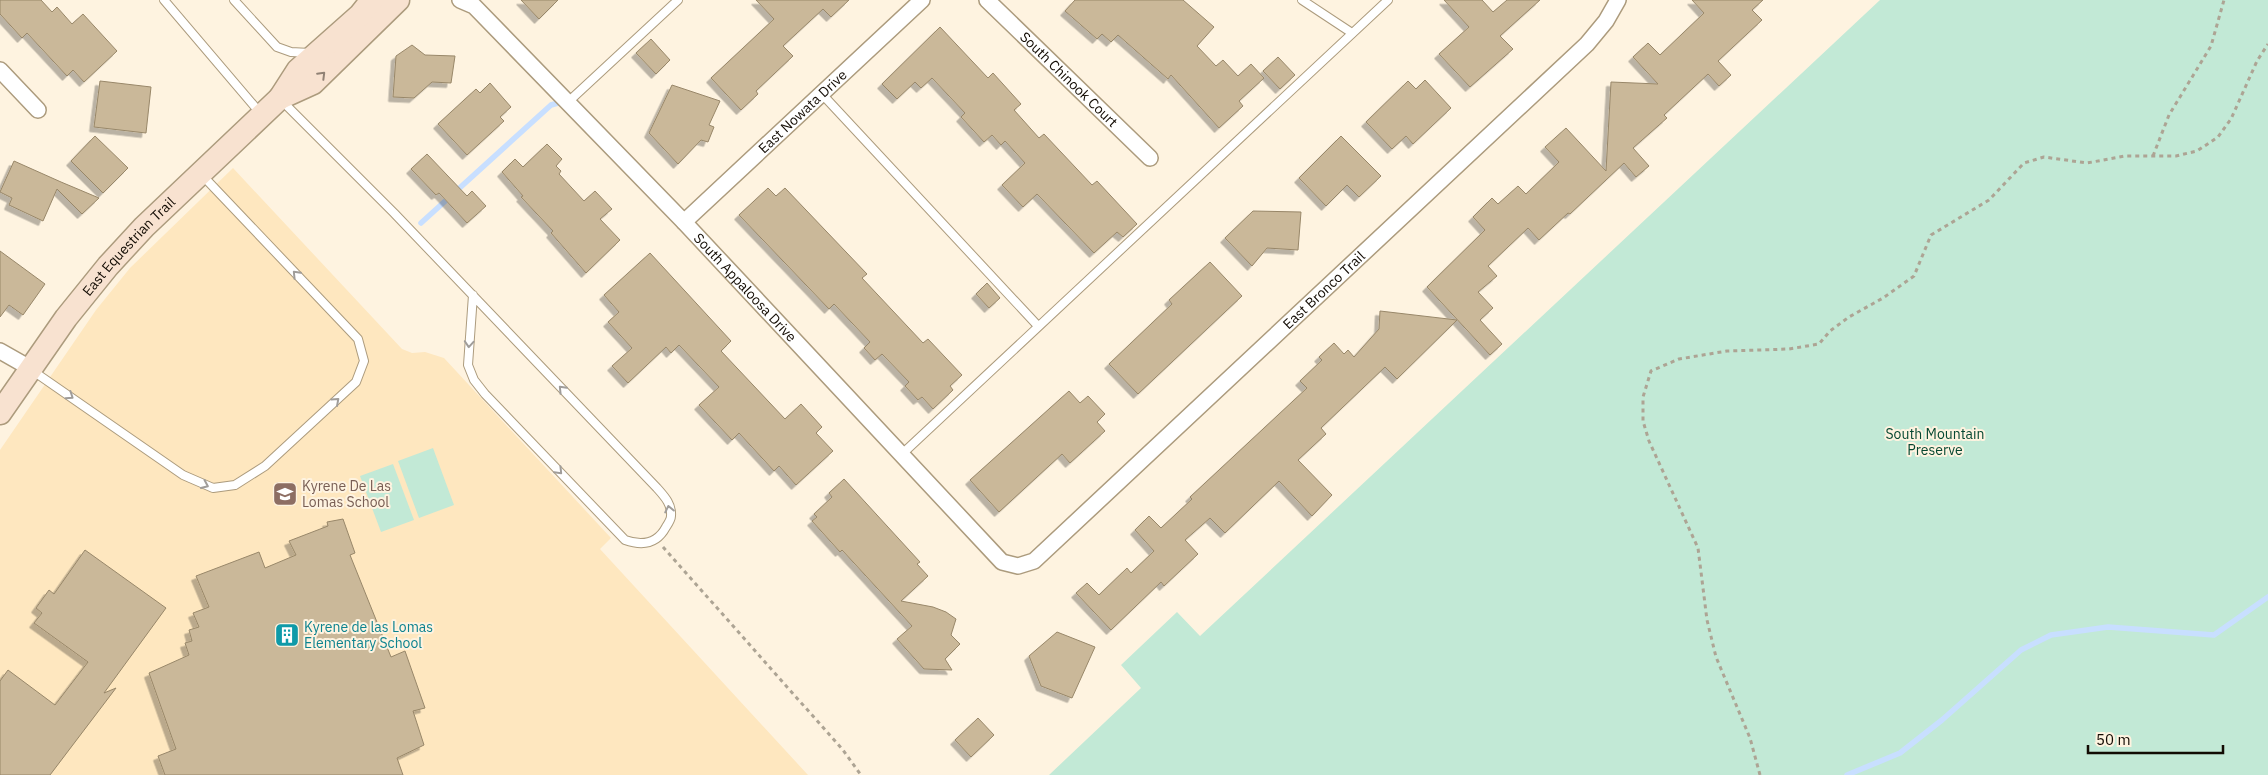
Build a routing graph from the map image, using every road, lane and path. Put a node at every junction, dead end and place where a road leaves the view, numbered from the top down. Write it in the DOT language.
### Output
graph roads {
  1 [pos="164,0"];
  2 [pos="234,0"];
  3 [pos="372,0"];
  4 [pos="398,0"];
  5 [pos="460,0"];
  6 [pos="678,0"];
  7 [pos="922,0"];
  8 [pos="987,0"];
  9 [pos="1302,0"];
  10 [pos="1388,0"];
  11 [pos="1618,0"];
  12 [pos="2224,0"];
  13 [pos="474,3"];
  14 [pos="1352,33"];
  15 [pos="2268,44"];
  16 [pos="316,53"];
  17 [pos="0,70"];
  18 [pos="821,93"];
  19 [pos="280,98"];
  20 [pos="567,104"];
  21 [pos="38,110"];
  22 [pos="262,115"];
  23 [pos="2153,156"];
  24 [pos="1150,158"];
  25 [pos="200,173"];
  26 [pos="684,222"];
  27 [pos="473,295"];
  28 [pos="1038,326"];
  29 [pos="0,351"];
  30 [pos="30,368"];
  31 [pos="0,413"];
  32 [pos="901,455"];
  33 [pos="656,540"];
  34 [pos="1018,566"];
  35 [pos="861,775"];
  36 [pos="1760,775"];
  1 -- 22 [label="lane"];
  2 -- 16 [label="lane"];
  3 -- 16 [label="street, East Equestrian Trail"];
  19 -- 4 [label="street, East Equestrian Trail, one-way"];
  5 -- 13 [label="street, South Appaloosa Drive"];
  6 -- 20 [label="lane"];
  7 -- 18 [label="street, East Nowata Drive"];
  8 -- 24 [label="street, South Chinook Court"];
  9 -- 14 [label="lane"];
  10 -- 14 [label="lane"];
  11 -- 34 [label="street, East Bronco Trail"];
  12 -- 23 [label="path"];
  13 -- 20 [label="street, South Appaloosa Drive"];
  14 -- 28 [label="lane"];
  15 -- 23 [label="path"];
  16 -- 19 [label="street, East Equestrian Trail"];
  17 -- 21 [label="street"];
  18 -- 26 [label="street, East Nowata Drive"];
  18 -- 28 [label="lane"];
  19 -- 22 [label="street, East Equestrian Trail"];
  19 -- 27 [label="lane"];
  20 -- 26 [label="street, South Appaloosa Drive"];
  22 -- 25 [label="street, East Equestrian Trail"];
  23 -- 36 [label="path"];
  25 -- 30 [label="street, East Equestrian Trail"];
  30 -- 25 [label="lane, one-way"];
  26 -- 32 [label="street, South Appaloosa Drive"];
  33 -- 27 [label="lane, one-way"];
  27 -- 33 [label="lane, one-way"];
  28 -- 32 [label="lane"];
  29 -- 30 [label="street"];
  30 -- 31 [label="street, East Equestrian Trail"];
  32 -- 34 [label="street, South Appaloosa Drive"];
  33 -- 35 [label="path"];
}
